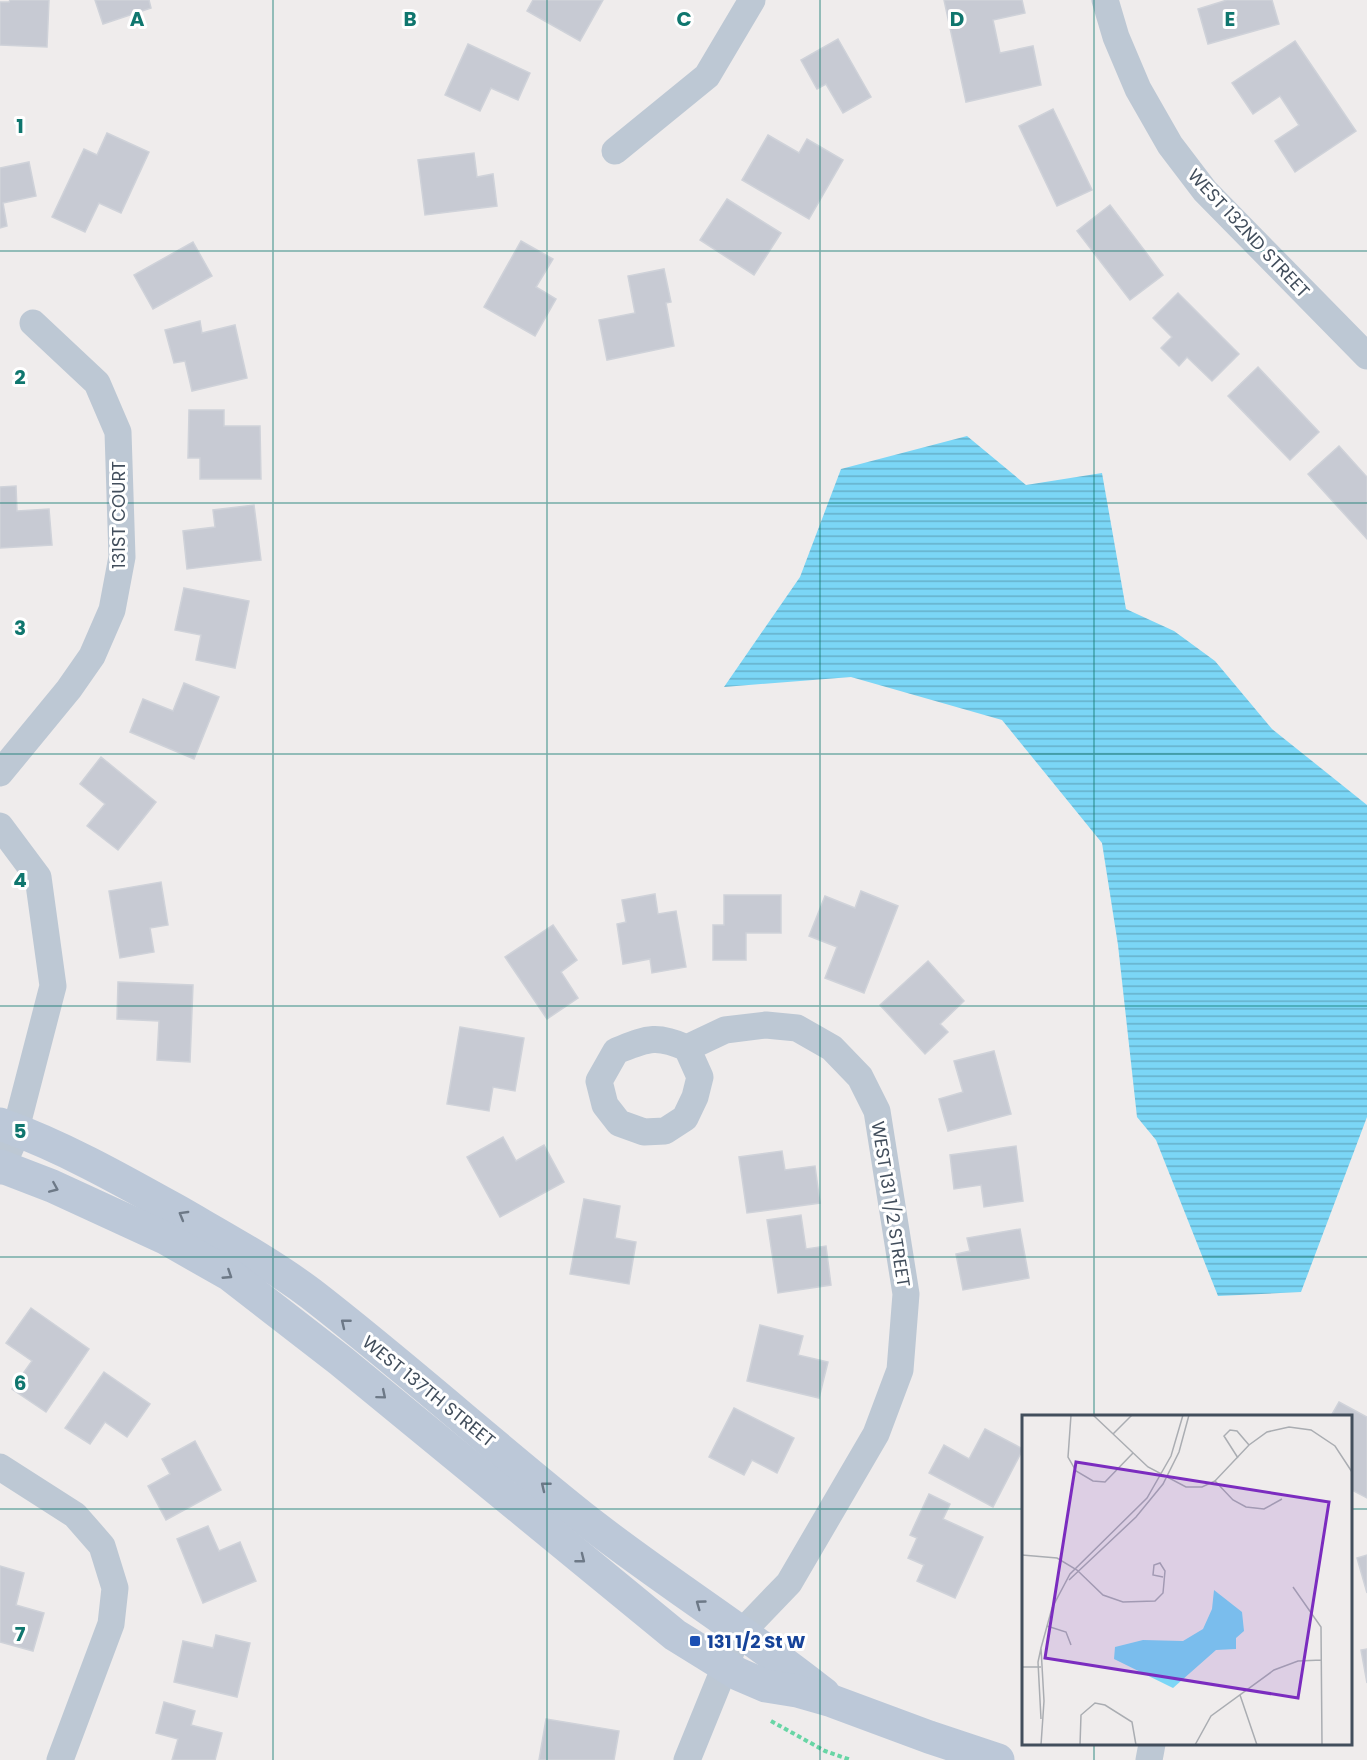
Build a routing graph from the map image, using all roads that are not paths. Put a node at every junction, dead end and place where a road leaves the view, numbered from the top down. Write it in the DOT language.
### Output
graph roads {
  1 [pos="752,0"];
  2 [pos="1105,0"];
  3 [pos="615,151"];
  4 [pos="33,323"];
  5 [pos="1367,356"];
  6 [pos="0,772"];
  7 [pos="0,826"];
  8 [pos="687,1048"];
  9 [pos="8,1127"];
  10 [pos="1,1168"];
  11 [pos="0,1467"];
  12 [pos="740,1633"];
  13 [pos="725,1666"];
  14 [pos="832,1701"];
  15 [pos="1152,1745"];
  16 [pos="60,1760"];
  17 [pos="687,1760"];
  18 [pos="998,1760"];
  19 [pos="1149,1760"];
  1 -- 3 [label="street"];
  2 -- 5 [label="street, WEST 132ND STREET"];
  4 -- 6 [label="street, 131ST COURT"];
  7 -- 9 [label="street"];
  8 -- 12 [label="street, WEST 131 1/2 STREET"];
  9 -- 10 [label="street"];
  12 -- 9 [label="main road, WEST 137TH STREET, one-way"];
  10 -- 13 [label="main road, WEST 137TH STREET, one-way"];
  11 -- 16 [label="street"];
  12 -- 13 [label="street, WEST 131 1/2 STREET"];
  12 -- 14 [label="main road, WEST 137TH STREET"];
  13 -- 14 [label="main road, WEST 137TH STREET"];
  13 -- 17 [label="street, WEST 131 1/2 STREET"];
  14 -- 18 [label="main road, WEST 137TH STREET"];
  15 -- 19 [label="street"];
}
